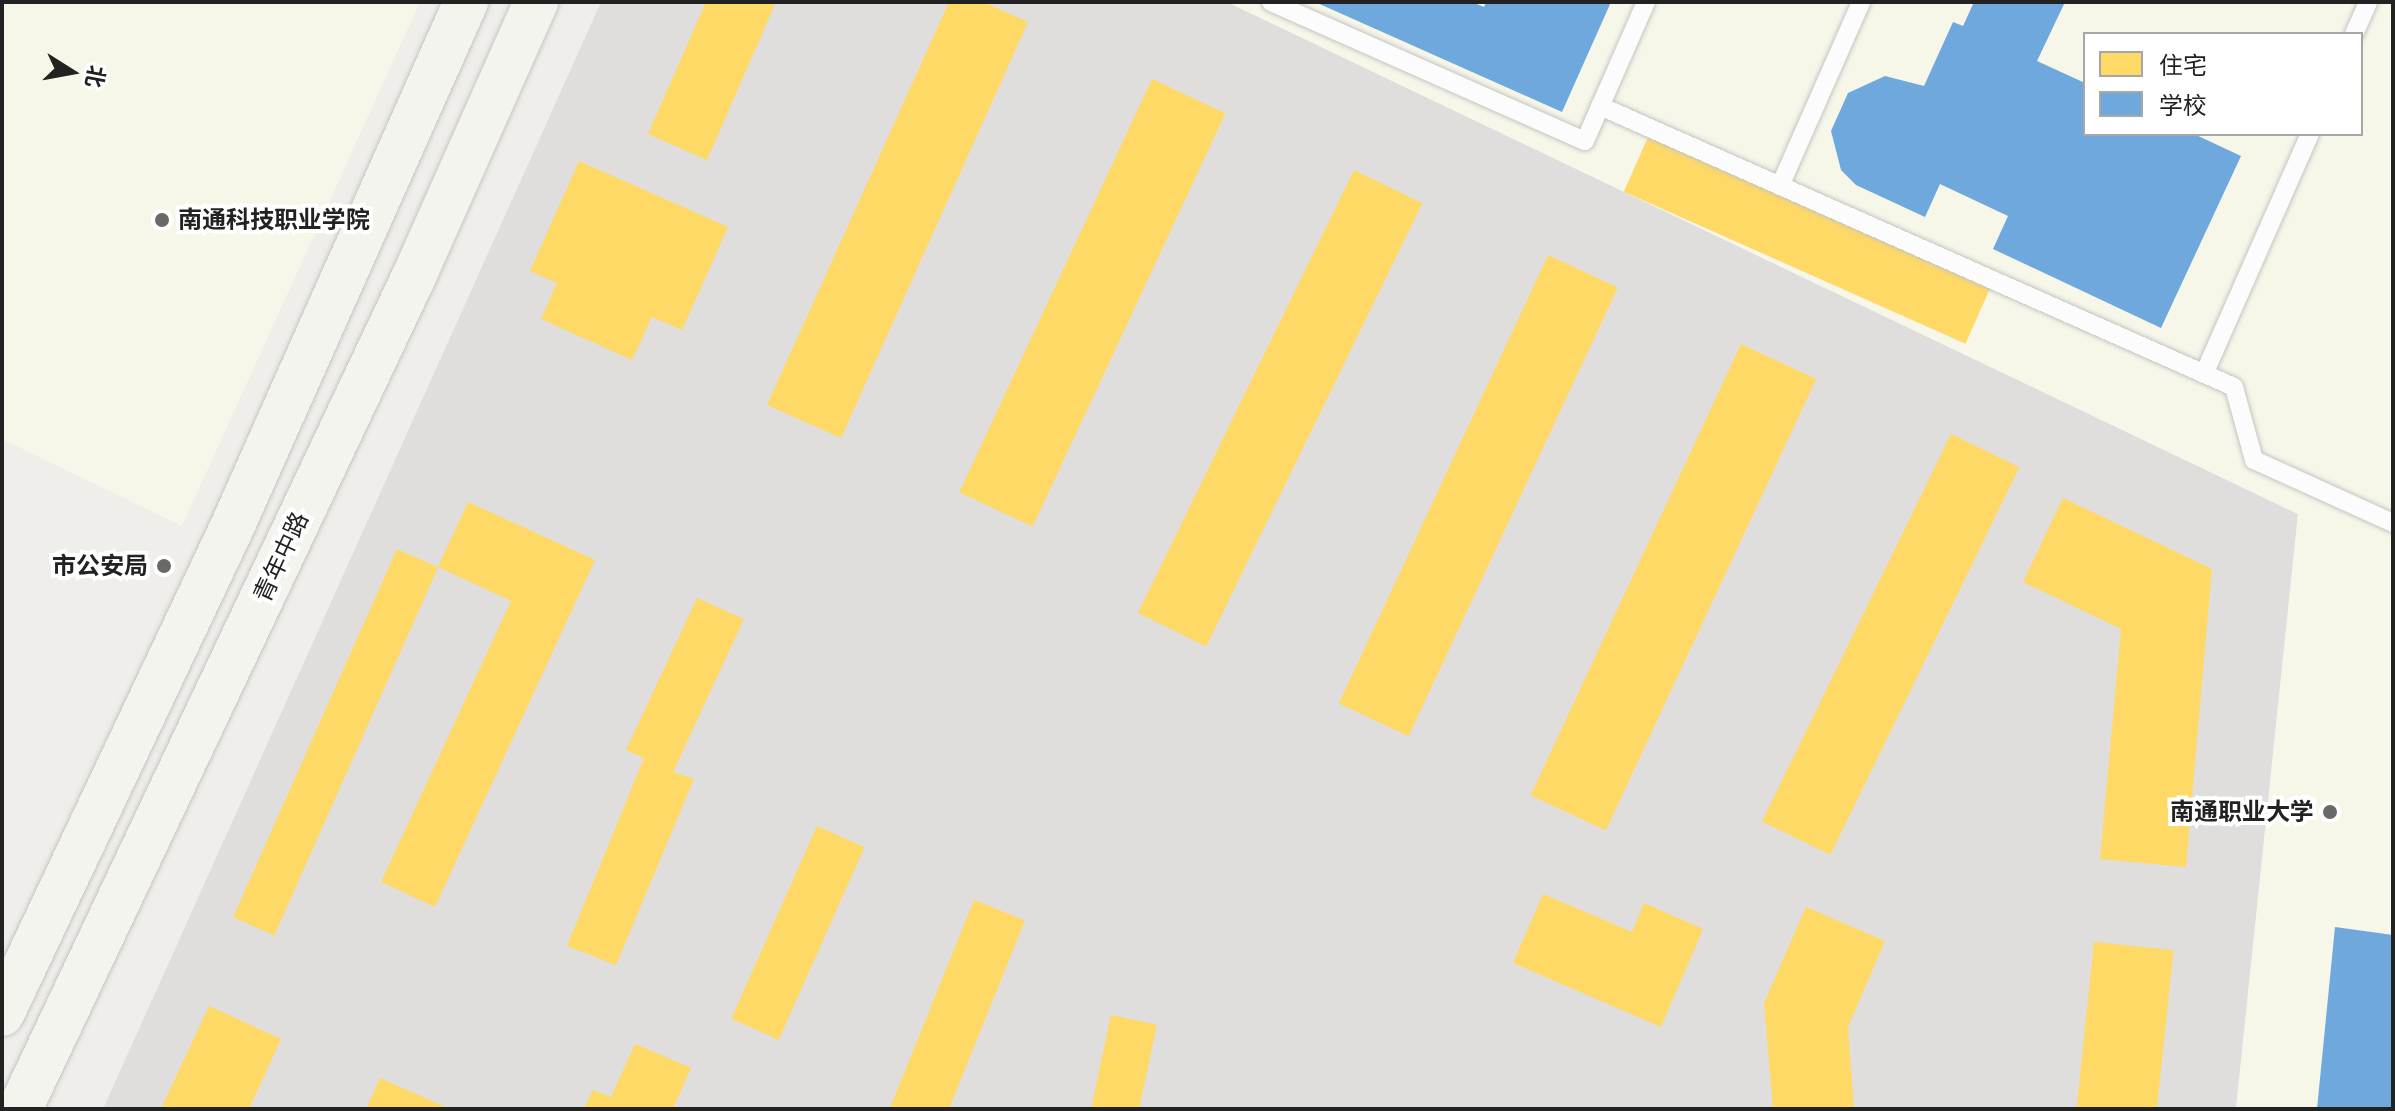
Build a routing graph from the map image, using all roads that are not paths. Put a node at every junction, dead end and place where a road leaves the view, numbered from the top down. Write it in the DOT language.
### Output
graph roads {
  1 [pos="466,2"];
  2 [pos="536,2"];
  3 [pos="1271,2"];
  4 [pos="1646,2"];
  5 [pos="1861,2"];
  6 [pos="2368,2"];
  7 [pos="2355,32"];
  8 [pos="1600,106"];
  9 [pos="2309,136"];
  10 [pos="1780,186"];
  11 [pos="2204,374"];
  12 [pos="2393,523"];
  13 [pos="2,1014"];
  14 [pos="20,1109"];
  1 -- 13 [label="main road"];
  2 -- 14 [label="main road, 青年中路"];
  3 -- 8 [label="lane"];
  4 -- 8 [label="lane"];
  5 -- 10 [label="lane"];
  6 -- 7 [label="lane"];
  8 -- 10 [label="lane"];
  9 -- 11 [label="lane"];
  10 -- 11 [label="lane"];
  11 -- 12 [label="lane"];
}
